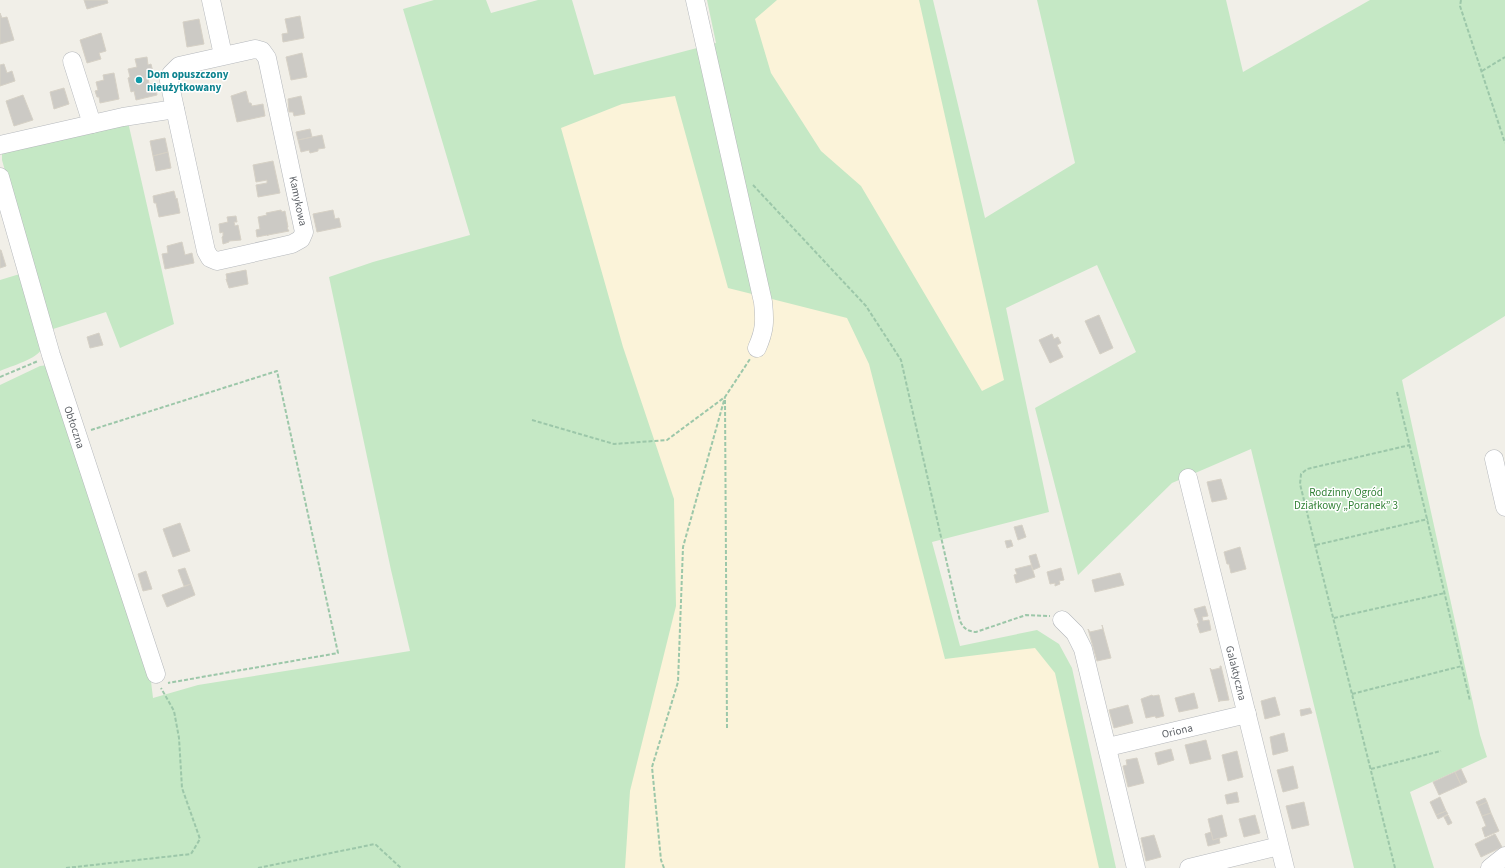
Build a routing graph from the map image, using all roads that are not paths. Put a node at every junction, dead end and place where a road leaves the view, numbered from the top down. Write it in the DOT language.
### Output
graph roads {
  1 [pos="211,0"];
  2 [pos="695,0"];
  3 [pos="223,55"];
  4 [pos="72,61"];
  5 [pos="175,109"];
  6 [pos="92,124"];
  7 [pos="0,146"];
  8 [pos="0,177"];
  9 [pos="2,195"];
  10 [pos="757,348"];
  11 [pos="1494,459"];
  12 [pos="1188,478"];
  13 [pos="1505,507"];
  14 [pos="1057,618"];
  15 [pos="158,679"];
  16 [pos="1247,714"];
  17 [pos="1108,748"];
  18 [pos="1280,846"];
  19 [pos="1505,856"];
  20 [pos="1136,868"];
  21 [pos="1189,868"];
  22 [pos="1285,868"];
  23 [pos="1490,868"];
  1 -- 3 [label="street"];
  2 -- 10 [label="street"];
  3 -- 5 [label="street, Kamykowa"];
  3 -- 5 [label="street, Kamykowa"];
  4 -- 6 [label="street"];
  5 -- 6 [label="street"];
  6 -- 7 [label="street"];
  8 -- 9 [label="street, Obłoczna"];
  9 -- 15 [label="street, Obłoczna"];
  11 -- 13 [label="street"];
  12 -- 16 [label="street, Galaktyczna"];
  14 -- 17 [label="street"];
  16 -- 17 [label="street, Oriona"];
  16 -- 18 [label="street, Galaktyczna"];
  17 -- 20 [label="street"];
  18 -- 21 [label="street"];
  18 -- 22 [label="street, Galaktyczna"];
  19 -- 23 [label="street"];
}
